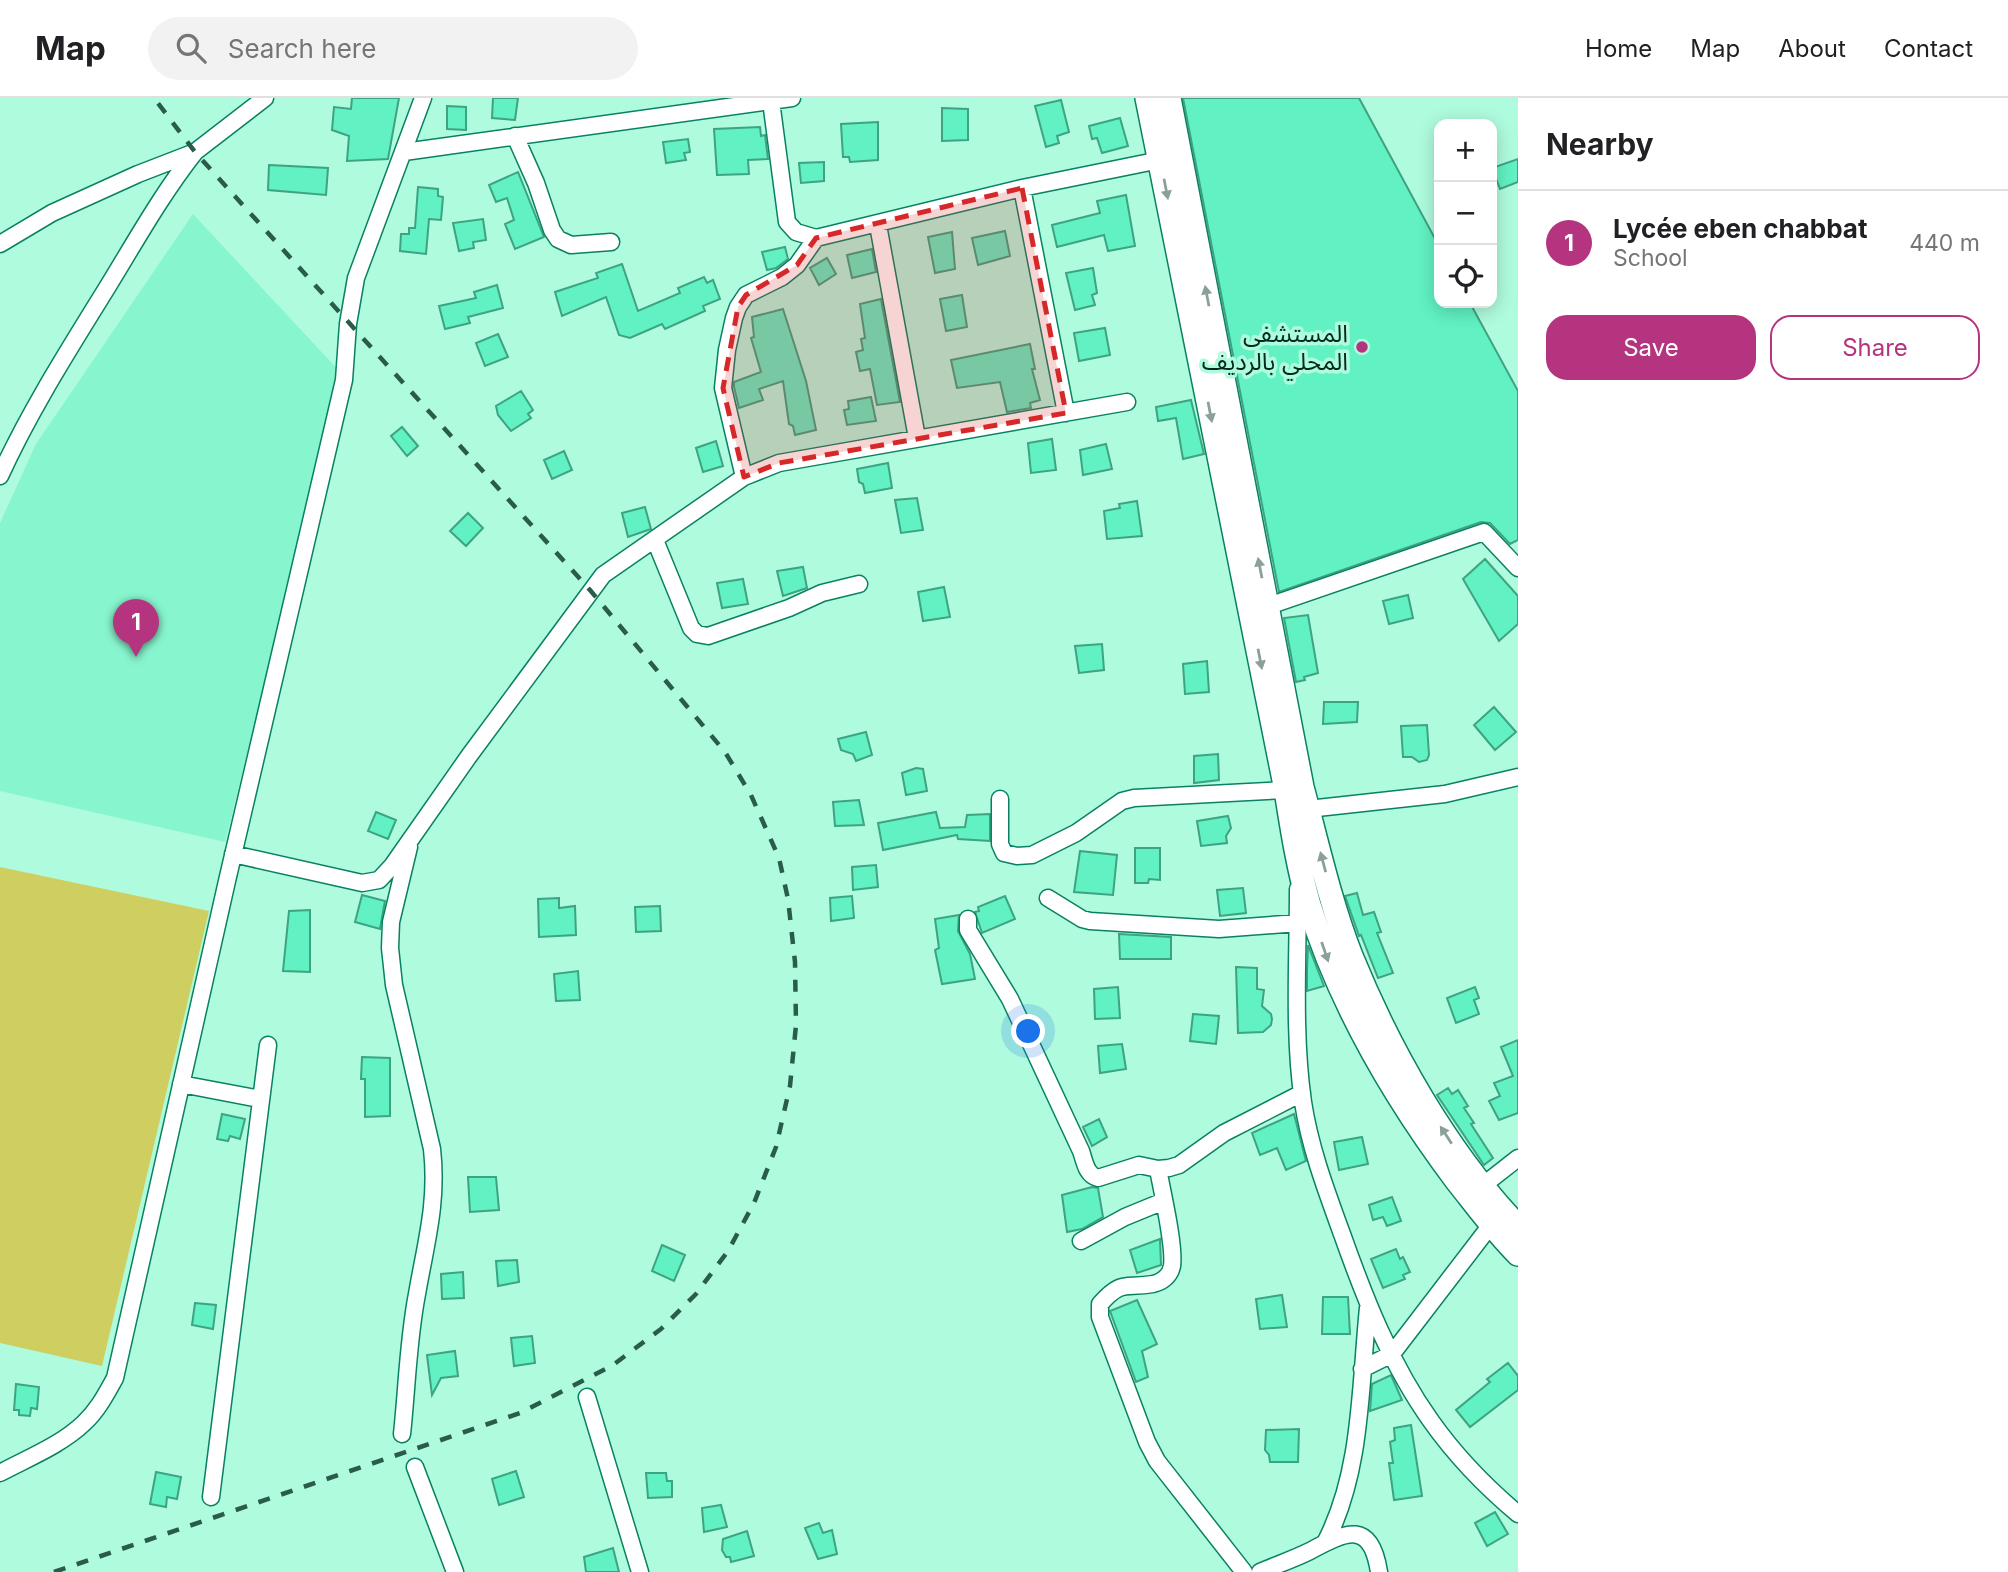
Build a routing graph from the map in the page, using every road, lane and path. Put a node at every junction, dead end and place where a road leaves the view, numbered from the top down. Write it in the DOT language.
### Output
graph roads {
  1 [pos="265,98"];
  2 [pos="423,98"];
  3 [pos="792,98"];
  4 [pos="1147,98"];
  5 [pos="1169,98"];
  6 [pos="771,101"];
  7 [pos="515,136"];
  8 [pos="195,152"];
  9 [pos="404,152"];
  10 [pos="1160,160"];
  11 [pos="1022,188"];
  12 [pos="878,225"];
  13 [pos="816,238"];
  14 [pos="611,243"];
  15 [pos="0,244"];
  16 [pos="1127,402"];
  17 [pos="1066,413"];
  18 [pos="917,438"];
  19 [pos="0,477"];
  20 [pos="744,477"];
  21 [pos="655,540"];
  22 [pos="1516,562"];
  23 [pos="859,584"];
  24 [pos="1259,609"];
  25 [pos="1518,777"];
  26 [pos="1286,790"];
  27 [pos="1000,799"];
  28 [pos="1308,808"];
  29 [pos="411,838"];
  30 [pos="233,854"];
  31 [pos="1298,862"];
  32 [pos="1048,898"];
  33 [pos="968,919"];
  34 [pos="1298,923"];
  35 [pos="268,1045"];
  36 [pos="181,1084"];
  37 [pos="1302,1093"];
  38 [pos="260,1099"];
  39 [pos="1518,1158"];
  40 [pos="1158,1168"];
  41 [pos="1481,1187"];
  42 [pos="1164,1201"];
  43 [pos="1504,1222"];
  44 [pos="1081,1241"];
  45 [pos="1518,1254"];
  46 [pos="1368,1306"];
  47 [pos="1392,1354"];
  48 [pos="1362,1369"];
  49 [pos="587,1397"];
  50 [pos="402,1434"];
  51 [pos="415,1467"];
  52 [pos="0,1473"];
  53 [pos="211,1497"];
  54 [pos="1518,1514"];
  55 [pos="1326,1542"];
  56 [pos="1267,1571"];
  57 [pos="455,1572"];
  58 [pos="640,1572"];
  59 [pos="1244,1572"];
  60 [pos="1379,1572"];
  1 -- 8 [label="street"];
  2 -- 9 [label="street"];
  3 -- 6 [label="street"];
  4 -- 10 [label="main road"];
  24 -- 5 [label="main road, one-way"];
  6 -- 7 [label="street"];
  6 -- 13 [label="street"];
  7 -- 9 [label="street"];
  7 -- 14 [label="street"];
  8 -- 15 [label="street"];
  8 -- 19 [label="street"];
  9 -- 30 [label="street"];
  10 -- 11 [label="street"];
  10 -- 24 [label="main road, one-way"];
  11 -- 12 [label="street"];
  11 -- 17 [label="street"];
  12 -- 13 [label="street"];
  12 -- 18 [label="street"];
  13 -- 20 [label="street"];
  16 -- 17 [label="street"];
  17 -- 18 [label="street"];
  18 -- 20 [label="street"];
  20 -- 21 [label="street"];
  21 -- 23 [label="street"];
  21 -- 29 [label="street"];
  22 -- 24 [label="street"];
  24 -- 26 [label="main road, one-way"];
  24 -- 28 [label="main road"];
  25 -- 28 [label="street"];
  26 -- 27 [label="street"];
  26 -- 31 [label="main road"];
  41 -- 28 [label="main road, one-way"];
  29 -- 30 [label="street"];
  29 -- 50 [label="street"];
  30 -- 36 [label="street"];
  31 -- 34 [label="street"];
  31 -- 43 [label="main road, one-way"];
  32 -- 34 [label="street"];
  33 -- 40 [label="street"];
  34 -- 37 [label="street"];
  35 -- 38 [label="street"];
  36 -- 38 [label="street"];
  36 -- 52 [label="street"];
  37 -- 40 [label="street"];
  37 -- 46 [label="street"];
  38 -- 53 [label="street"];
  39 -- 41 [label="street"];
  40 -- 42 [label="street"];
  41 -- 43 [label="main road"];
  42 -- 44 [label="street"];
  42 -- 59 [label="street"];
  43 -- 45 [label="main road"];
  43 -- 47 [label="street"];
  46 -- 47 [label="street"];
  46 -- 48 [label="street"];
  47 -- 48 [label="street"];
  47 -- 54 [label="street"];
  48 -- 55 [label="street"];
  49 -- 58 [label="street"];
  51 -- 57 [label="street"];
  55 -- 56 [label="street"];
  55 -- 60 [label="street"];
}
